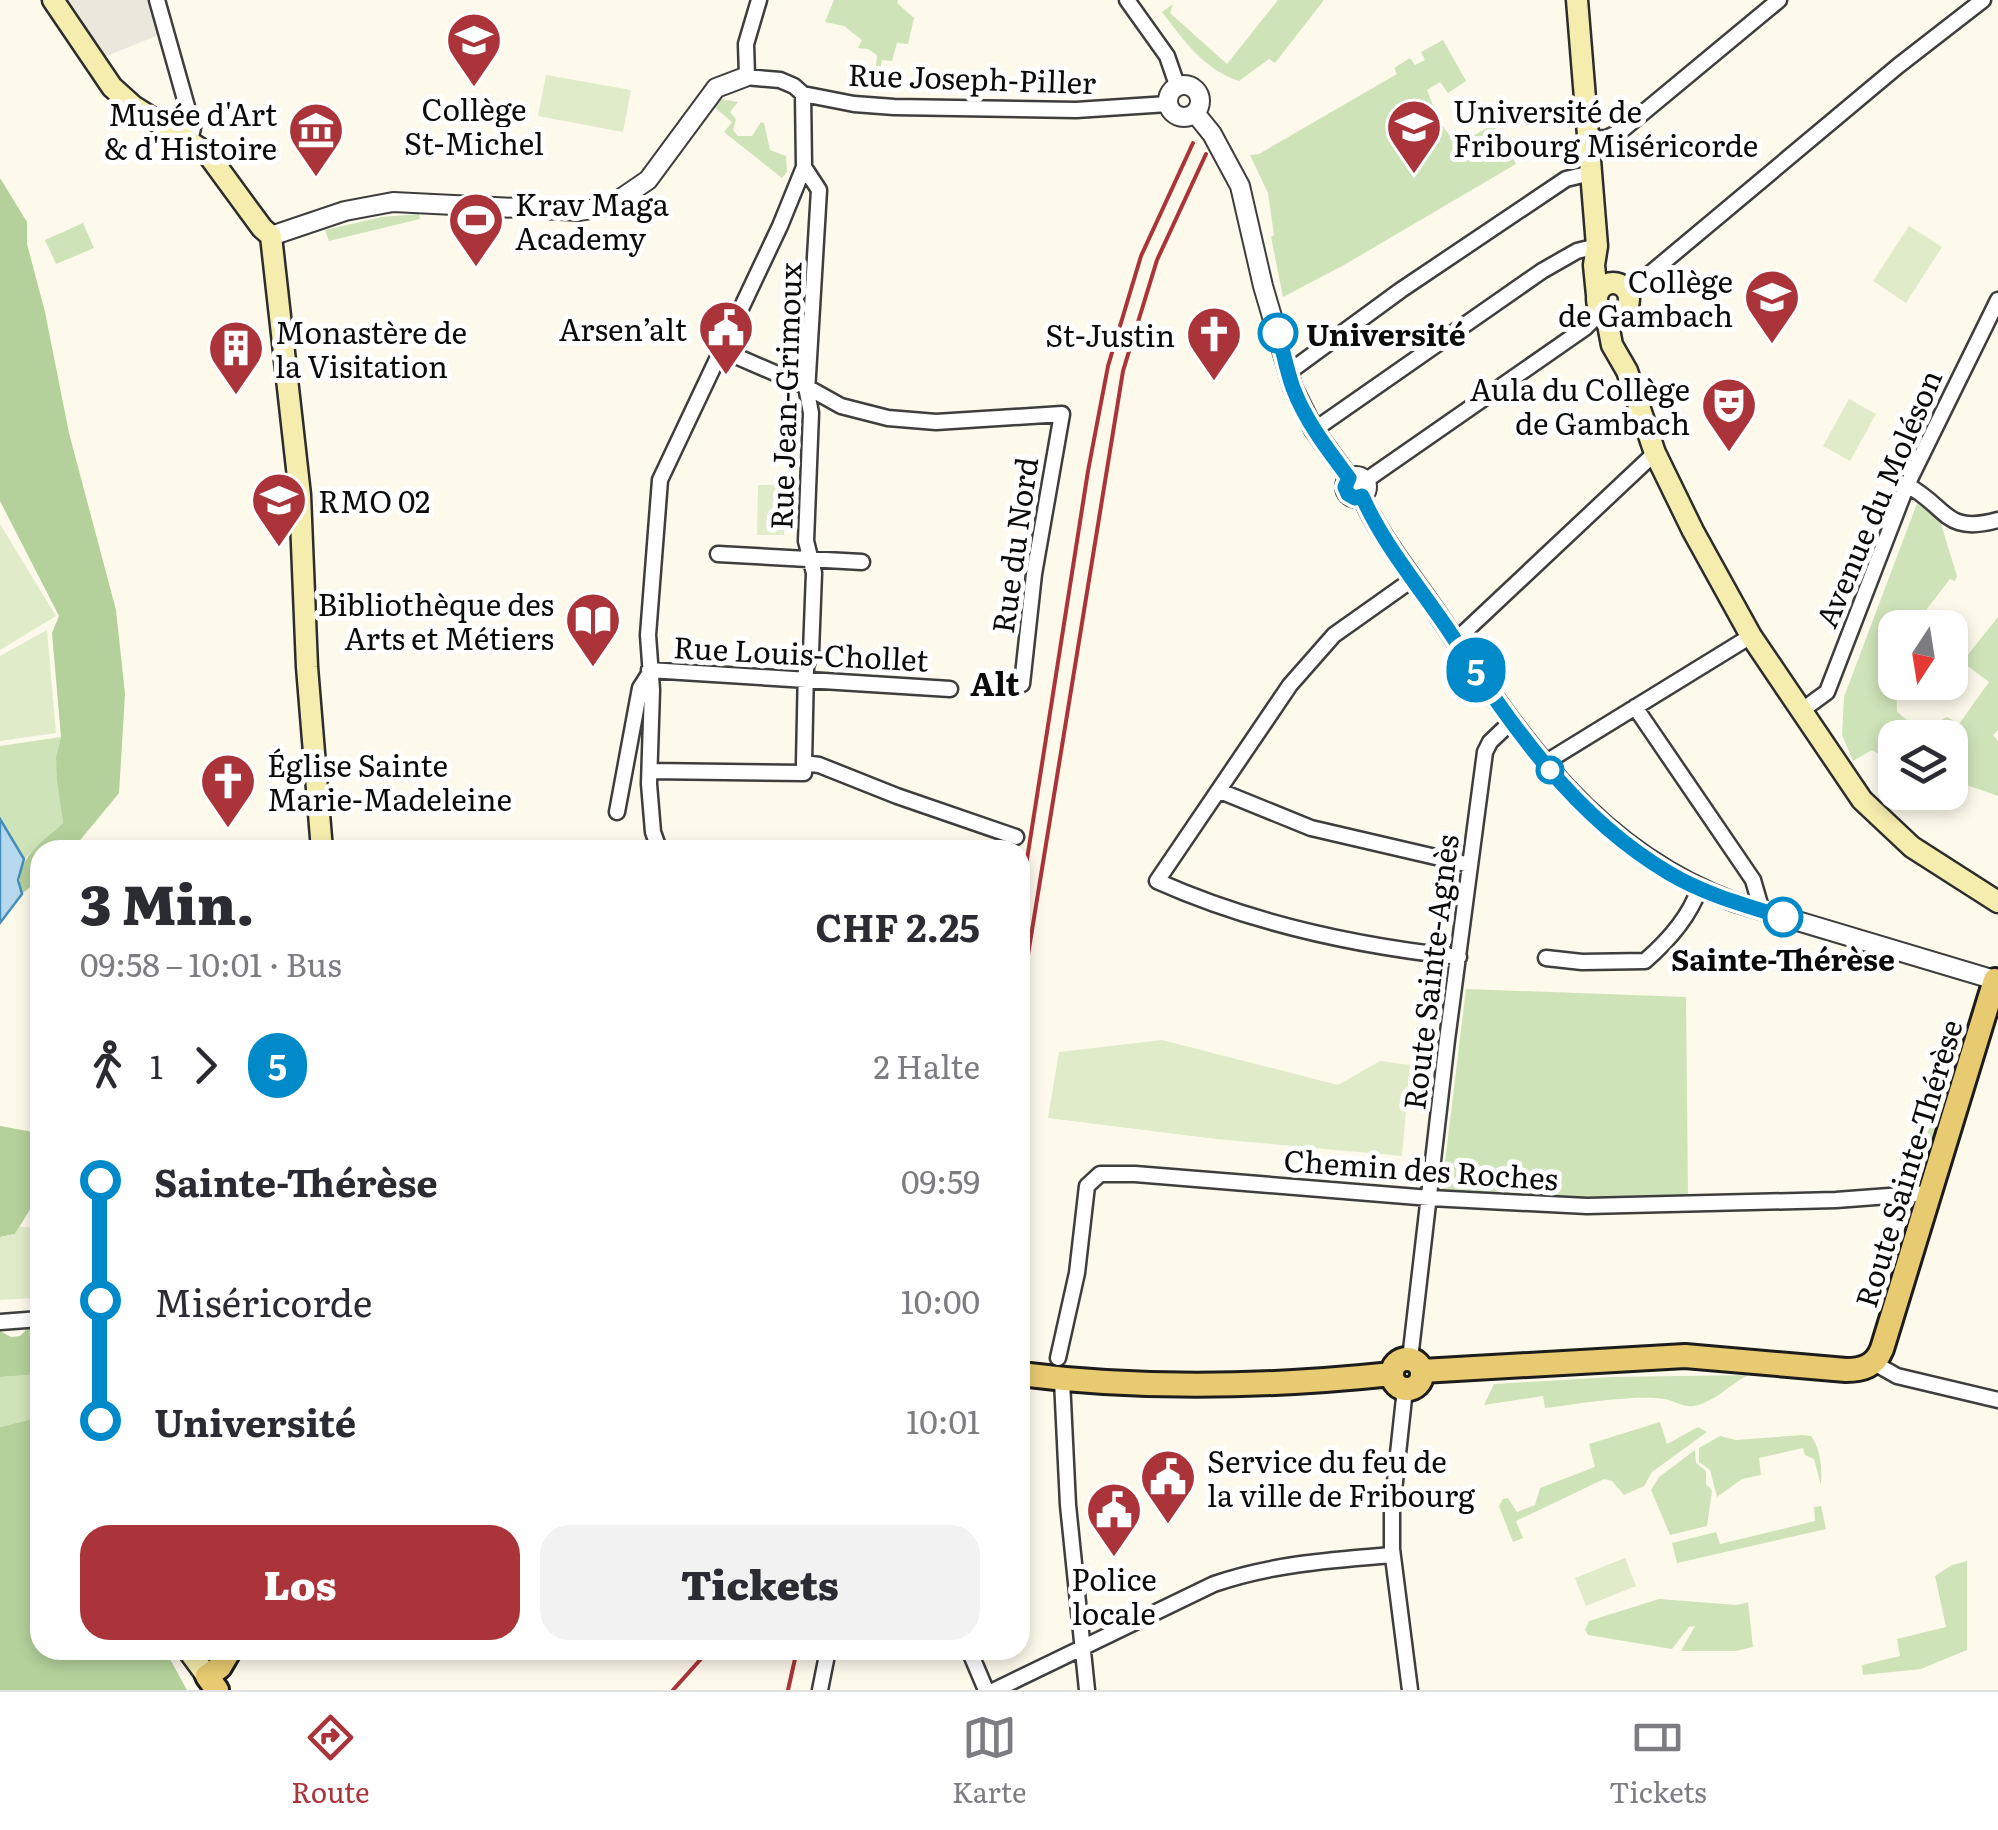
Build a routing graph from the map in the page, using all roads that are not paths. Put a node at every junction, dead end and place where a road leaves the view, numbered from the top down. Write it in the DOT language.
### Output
graph roads {
  1 [pos="53,0"];
  2 [pos="157,0"];
  3 [pos="759,0"];
  4 [pos="1127,0"];
  5 [pos="1577,0"];
  6 [pos="1779,0"];
  7 [pos="1984,0"];
  8 [pos="746,77"];
  9 [pos="1177,86"];
  10 [pos="802,94"];
  11 [pos="1168,104"];
  12 [pos="1195,113"];
  13 [pos="1588,139"];
  14 [pos="190,142"];
  15 [pos="804,167"];
  16 [pos="1591,173"];
  17 [pos="271,236"];
  18 [pos="1597,246"];
  19 [pos="1998,300"];
  20 [pos="1611,301"];
  21 [pos="722,350"];
  22 [pos="1289,372"];
  23 [pos="808,387"];
  24 [pos="1314,430"];
  25 [pos="1656,453"];
  26 [pos="1359,485"];
  27 [pos="1908,485"];
  28 [pos="1998,520"];
  29 [pos="718,554"];
  30 [pos="810,560"];
  31 [pos="862,562"];
  32 [pos="1414,578"];
  33 [pos="1750,636"];
  34 [pos="1455,641"];
  35 [pos="649,672"];
  36 [pos="806,679"];
  37 [pos="1022,684"];
  38 [pos="950,689"];
  39 [pos="1635,707"];
  40 [pos="1801,711"];
  41 [pos="1511,722"];
  42 [pos="804,763"];
  43 [pos="1543,764"];
  44 [pos="650,770"];
  45 [pos="1220,790"];
  46 [pos="617,812"];
  47 [pos="1016,836"];
  48 [pos="321,840"];
  49 [pos="656,840"];
  50 [pos="1470,865"];
  51 [pos="1699,889"];
  52 [pos="1998,902"];
  53 [pos="1762,911"];
  54 [pos="1459,957"];
  55 [pos="1546,958"];
  56 [pos="1996,980"];
  57 [pos="1929,1193"];
  58 [pos="1430,1198"];
  59 [pos="30,1320"];
  60 [pos="0,1322"];
  61 [pos="1874,1363"];
  62 [pos="1060,1369"];
  63 [pos="1030,1373"];
  64 [pos="1407,1373"];
  65 [pos="1998,1400"];
  66 [pos="1392,1555"];
  67 [pos="1081,1649"];
  68 [pos="195,1660"];
  69 [pos="224,1660"];
  70 [pos="826,1660"];
  71 [pos="973,1660"];
  72 [pos="214,1685"];
  73 [pos="820,1690"];
  74 [pos="986,1690"];
  75 [pos="995,1690"];
  76 [pos="1087,1690"];
  77 [pos="1410,1690"];
  1 -- 14 [label="main road"];
  2 -- 14 [label="street"];
  3 -- 8 [label="street"];
  4 -- 9 [label="street"];
  5 -- 13 [label="main road"];
  6 -- 13 [label="street"];
  7 -- 20 [label="street"];
  8 -- 10 [label="street, Rue Joseph-Piller"];
  8 -- 17 [label="street"];
  9 -- 11 [label="street"];
  9 -- 12 [label="street"];
  10 -- 11 [label="street, Rue Joseph-Piller"];
  10 -- 15 [label="street, Rue Jean-Grimoux"];
  11 -- 12 [label="street"];
  12 -- 22 [label="street"];
  13 -- 16 [label="main road"];
  14 -- 17 [label="main road"];
  15 -- 21 [label="street"];
  15 -- 23 [label="street, Rue Jean-Grimoux"];
  16 -- 18 [label="main road"];
  16 -- 22 [label="street"];
  17 -- 48 [label="main road"];
  18 -- 20 [label="main road"];
  18 -- 24 [label="street"];
  19 -- 27 [label="street, Avenue du Moléson"];
  20 -- 25 [label="main road"];
  20 -- 26 [label="street"];
  21 -- 23 [label="street"];
  21 -- 35 [label="street"];
  22 -- 24 [label="street"];
  23 -- 30 [label="street, Rue Jean-Grimoux"];
  23 -- 37 [label="street, Rue du Nord"];
  24 -- 26 [label="street"];
  25 -- 33 [label="main road"];
  25 -- 34 [label="street"];
  26 -- 32 [label="street"];
  27 -- 28 [label="street"];
  27 -- 40 [label="street, Avenue du Moléson"];
  29 -- 30 [label="street"];
  30 -- 31 [label="street"];
  30 -- 36 [label="street, Rue Jean-Grimoux"];
  32 -- 34 [label="street"];
  32 -- 45 [label="street"];
  33 -- 39 [label="street"];
  33 -- 40 [label="main road"];
  34 -- 41 [label="street"];
  35 -- 36 [label="street, Rue Louis-Chollet"];
  35 -- 44 [label="street"];
  35 -- 46 [label="street"];
  36 -- 38 [label="street, Rue Louis-Chollet"];
  36 -- 42 [label="street, Rue Jean-Grimoux"];
  39 -- 43 [label="street"];
  39 -- 53 [label="street"];
  40 -- 52 [label="main road"];
  41 -- 43 [label="street"];
  41 -- 50 [label="street, Route Sainte-Agnès"];
  42 -- 44 [label="street"];
  42 -- 47 [label="street"];
  43 -- 51 [label="street"];
  44 -- 49 [label="street"];
  45 -- 50 [label="street"];
  45 -- 54 [label="street"];
  50 -- 54 [label="street, Route Sainte-Agnès"];
  51 -- 53 [label="street"];
  51 -- 55 [label="street"];
  53 -- 56 [label="street"];
  54 -- 58 [label="street, Route Sainte-Agnès"];
  56 -- 57 [label="main road, Route Sainte-Thérèse"];
  57 -- 58 [label="street, Chemin des Roches"];
  57 -- 61 [label="main road, Route Sainte-Thérèse"];
  58 -- 62 [label="street, Chemin des Roches"];
  58 -- 64 [label="street, Route Sainte-Agnès"];
  59 -- 60 [label="street"];
  61 -- 64 [label="main road"];
  61 -- 65 [label="street"];
  62 -- 63 [label="main road"];
  62 -- 64 [label="main road"];
  62 -- 67 [label="street, Chemin des Roches"];
  64 -- 66 [label="street, Route Sainte-Agnès"];
  66 -- 67 [label="street"];
  66 -- 77 [label="street, Route Sainte-Agnès"];
  67 -- 75 [label="street"];
  67 -- 76 [label="street, Chemin des Roches"];
  68 -- 72 [label="main road"];
  69 -- 72 [label="main road"];
  70 -- 73 [label="street"];
  71 -- 74 [label="street"];
}
